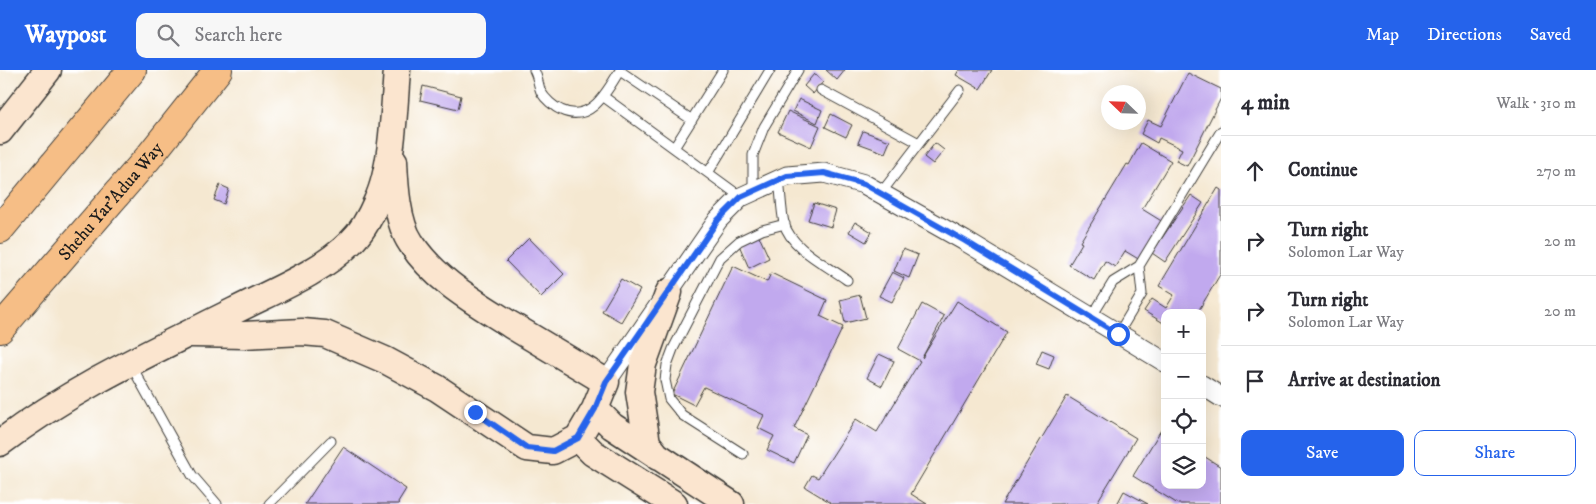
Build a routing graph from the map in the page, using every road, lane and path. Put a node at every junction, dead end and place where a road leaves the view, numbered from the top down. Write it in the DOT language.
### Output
graph roads {
  1 [pos="48,70"];
  2 [pos="132,70"];
  3 [pos="218,70"];
  4 [pos="397,70"];
  5 [pos="534,70"];
  6 [pos="712,70"];
  7 [pos="770,70"];
  8 [pos="798,70"];
  9 [pos="620,71"];
  10 [pos="722,73"];
  11 [pos="821,90"];
  12 [pos="960,90"];
  13 [pos="604,97"];
  14 [pos="692,120"];
  15 [pos="393,126"];
  16 [pos="1221,130"];
  17 [pos="0,131"];
  18 [pos="919,143"];
  19 [pos="674,148"];
  20 [pos="708,173"];
  21 [pos="779,180"];
  22 [pos="881,193"];
  23 [pos="747,194"];
  24 [pos="785,224"];
  25 [pos="0,229"];
  26 [pos="1139,266"];
  27 [pos="847,280"];
  28 [pos="669,292"];
  29 [pos="1091,318"];
  30 [pos="0,329"];
  31 [pos="188,334"];
  32 [pos="1118,334"];
  33 [pos="1161,360"];
  34 [pos="130,363"];
  35 [pos="606,382"];
  36 [pos="1206,388"];
  37 [pos="1221,397"];
  38 [pos="604,418"];
  39 [pos="331,441"];
  40 [pos="0,443"];
  41 [pos="585,446"];
  42 [pos="743,454"];
  43 [pos="658,457"];
  44 [pos="216,504"];
  45 [pos="269,504"];
  46 [pos="674,504"];
  47 [pos="730,504"];
  1 -- 17 [label="street"];
  2 -- 25 [label="highway"];
  3 -- 30 [label="highway, Shehu Yar'Adua Way"];
  4 -- 15 [label="street"];
  5 -- 13 [label="lane"];
  6 -- 10 [label="lane"];
  7 -- 20 [label="lane"];
  8 -- 23 [label="lane"];
  9 -- 13 [label="lane"];
  9 -- 14 [label="lane"];
  10 -- 14 [label="lane"];
  11 -- 18 [label="lane"];
  12 -- 18 [label="lane"];
  13 -- 19 [label="lane"];
  14 -- 19 [label="lane"];
  15 -- 31 [label="street"];
  15 -- 35 [label="street"];
  16 -- 26 [label="lane"];
  18 -- 22 [label="lane"];
  19 -- 20 [label="lane"];
  20 -- 23 [label="lane"];
  21 -- 22 [label="street"];
  21 -- 23 [label="street"];
  21 -- 24 [label="lane"];
  22 -- 29 [label="street"];
  23 -- 28 [label="street"];
  24 -- 27 [label="lane"];
  24 -- 42 [label="lane"];
  26 -- 29 [label="lane"];
  26 -- 32 [label="lane"];
  28 -- 35 [label="street"];
  28 -- 43 [label="street"];
  29 -- 32 [label="street"];
  31 -- 34 [label="street"];
  31 -- 41 [label="street"];
  32 -- 33 [label="street"];
  34 -- 40 [label="street"];
  34 -- 44 [label="lane"];
  35 -- 38 [label="street"];
  36 -- 37 [label="street"];
  38 -- 41 [label="street"];
  38 -- 43 [label="street"];
  39 -- 45 [label="lane"];
  41 -- 46 [label="street"];
  43 -- 47 [label="street"];
}
